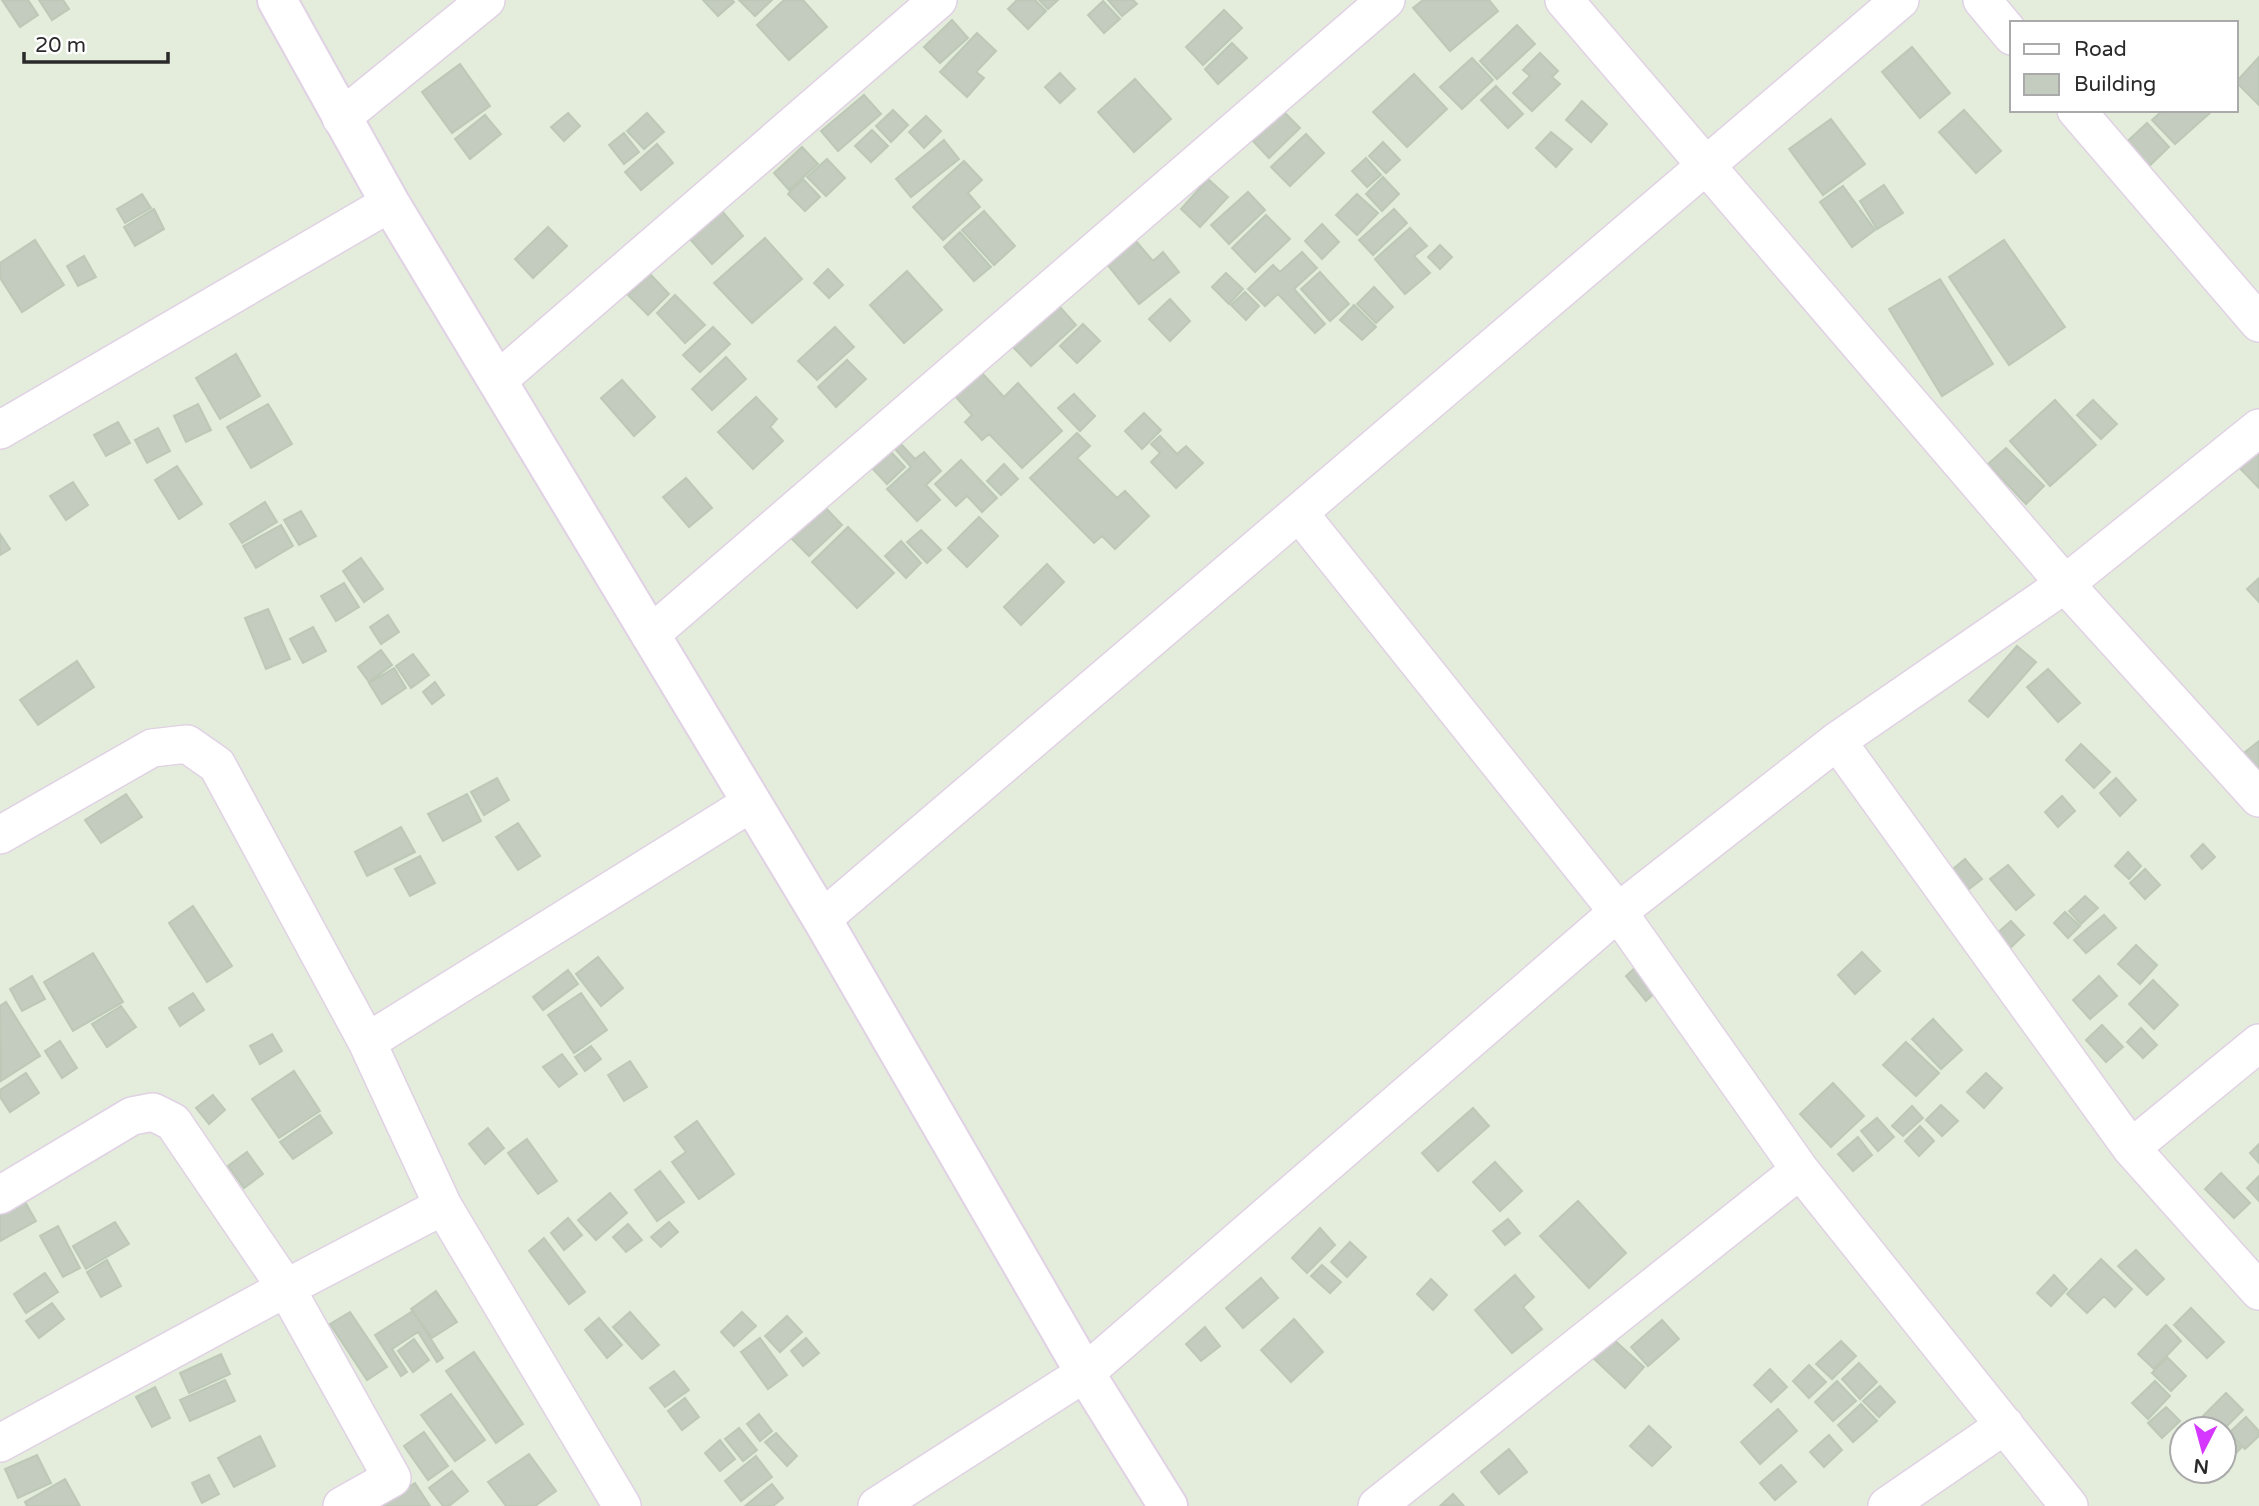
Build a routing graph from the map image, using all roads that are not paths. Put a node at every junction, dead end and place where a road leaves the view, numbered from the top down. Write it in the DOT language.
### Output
graph roads {
  1 [pos="277,0"];
  2 [pos="486,0"];
  3 [pos="938,0"];
  4 [pos="1386,0"];
  5 [pos="1564,0"];
  6 [pos="1900,0"];
  7 [pos="1982,0"];
  8 [pos="2010,34"];
  9 [pos="2078,112"];
  10 [pos="341,118"];
  11 [pos="1707,165"];
  12 [pos="390,203"];
  13 [pos="2259,323"];
  14 [pos="497,381"];
  15 [pos="2259,428"];
  16 [pos="0,430"];
  17 [pos="1299,513"];
  18 [pos="2065,584"];
  19 [pos="650,635"];
  20 [pos="1837,741"];
  21 [pos="2259,798"];
  22 [pos="751,803"];
  23 [pos="0,835"];
  24 [pos="1618,912"];
  25 [pos="822,919"];
  26 [pos="367,1042"];
  27 [pos="2259,1043"];
  28 [pos="2131,1148"];
  29 [pos="1800,1170"];
  30 [pos="0,1195"];
  31 [pos="443,1206"];
  32 [pos="286,1288"];
  33 [pos="2259,1291"];
  34 [pos="1085,1373"];
  35 [pos="2004,1425"];
  36 [pos="0,1443"];
  37 [pos="342,1506"];
  38 [pos="622,1506"];
  39 [pos="877,1506"];
  40 [pos="1168,1506"];
  41 [pos="1377,1506"];
  42 [pos="1887,1506"];
  43 [pos="2069,1506"];
  1 -- 10 [label="street"];
  2 -- 10 [label="street"];
  3 -- 14 [label="street"];
  4 -- 19 [label="street"];
  5 -- 11 [label="street"];
  6 -- 11 [label="street"];
  7 -- 8 [label="street"];
  9 -- 13 [label="street"];
  10 -- 12 [label="street"];
  11 -- 17 [label="street"];
  11 -- 18 [label="street"];
  12 -- 14 [label="street"];
  12 -- 16 [label="street"];
  14 -- 19 [label="street"];
  15 -- 18 [label="street"];
  17 -- 24 [label="street"];
  17 -- 25 [label="street"];
  18 -- 20 [label="street"];
  18 -- 21 [label="street"];
  19 -- 22 [label="street"];
  20 -- 24 [label="street"];
  20 -- 28 [label="street"];
  22 -- 25 [label="street"];
  22 -- 26 [label="street"];
  23 -- 26 [label="street"];
  24 -- 29 [label="street"];
  24 -- 34 [label="street"];
  25 -- 34 [label="street"];
  26 -- 31 [label="street"];
  27 -- 28 [label="street"];
  28 -- 33 [label="street"];
  29 -- 35 [label="street"];
  29 -- 41 [label="street"];
  30 -- 32 [label="street"];
  31 -- 32 [label="street"];
  31 -- 38 [label="street"];
  32 -- 36 [label="street"];
  32 -- 37 [label="street"];
  34 -- 39 [label="street"];
  34 -- 40 [label="street"];
  35 -- 42 [label="street"];
  35 -- 43 [label="street"];
}
